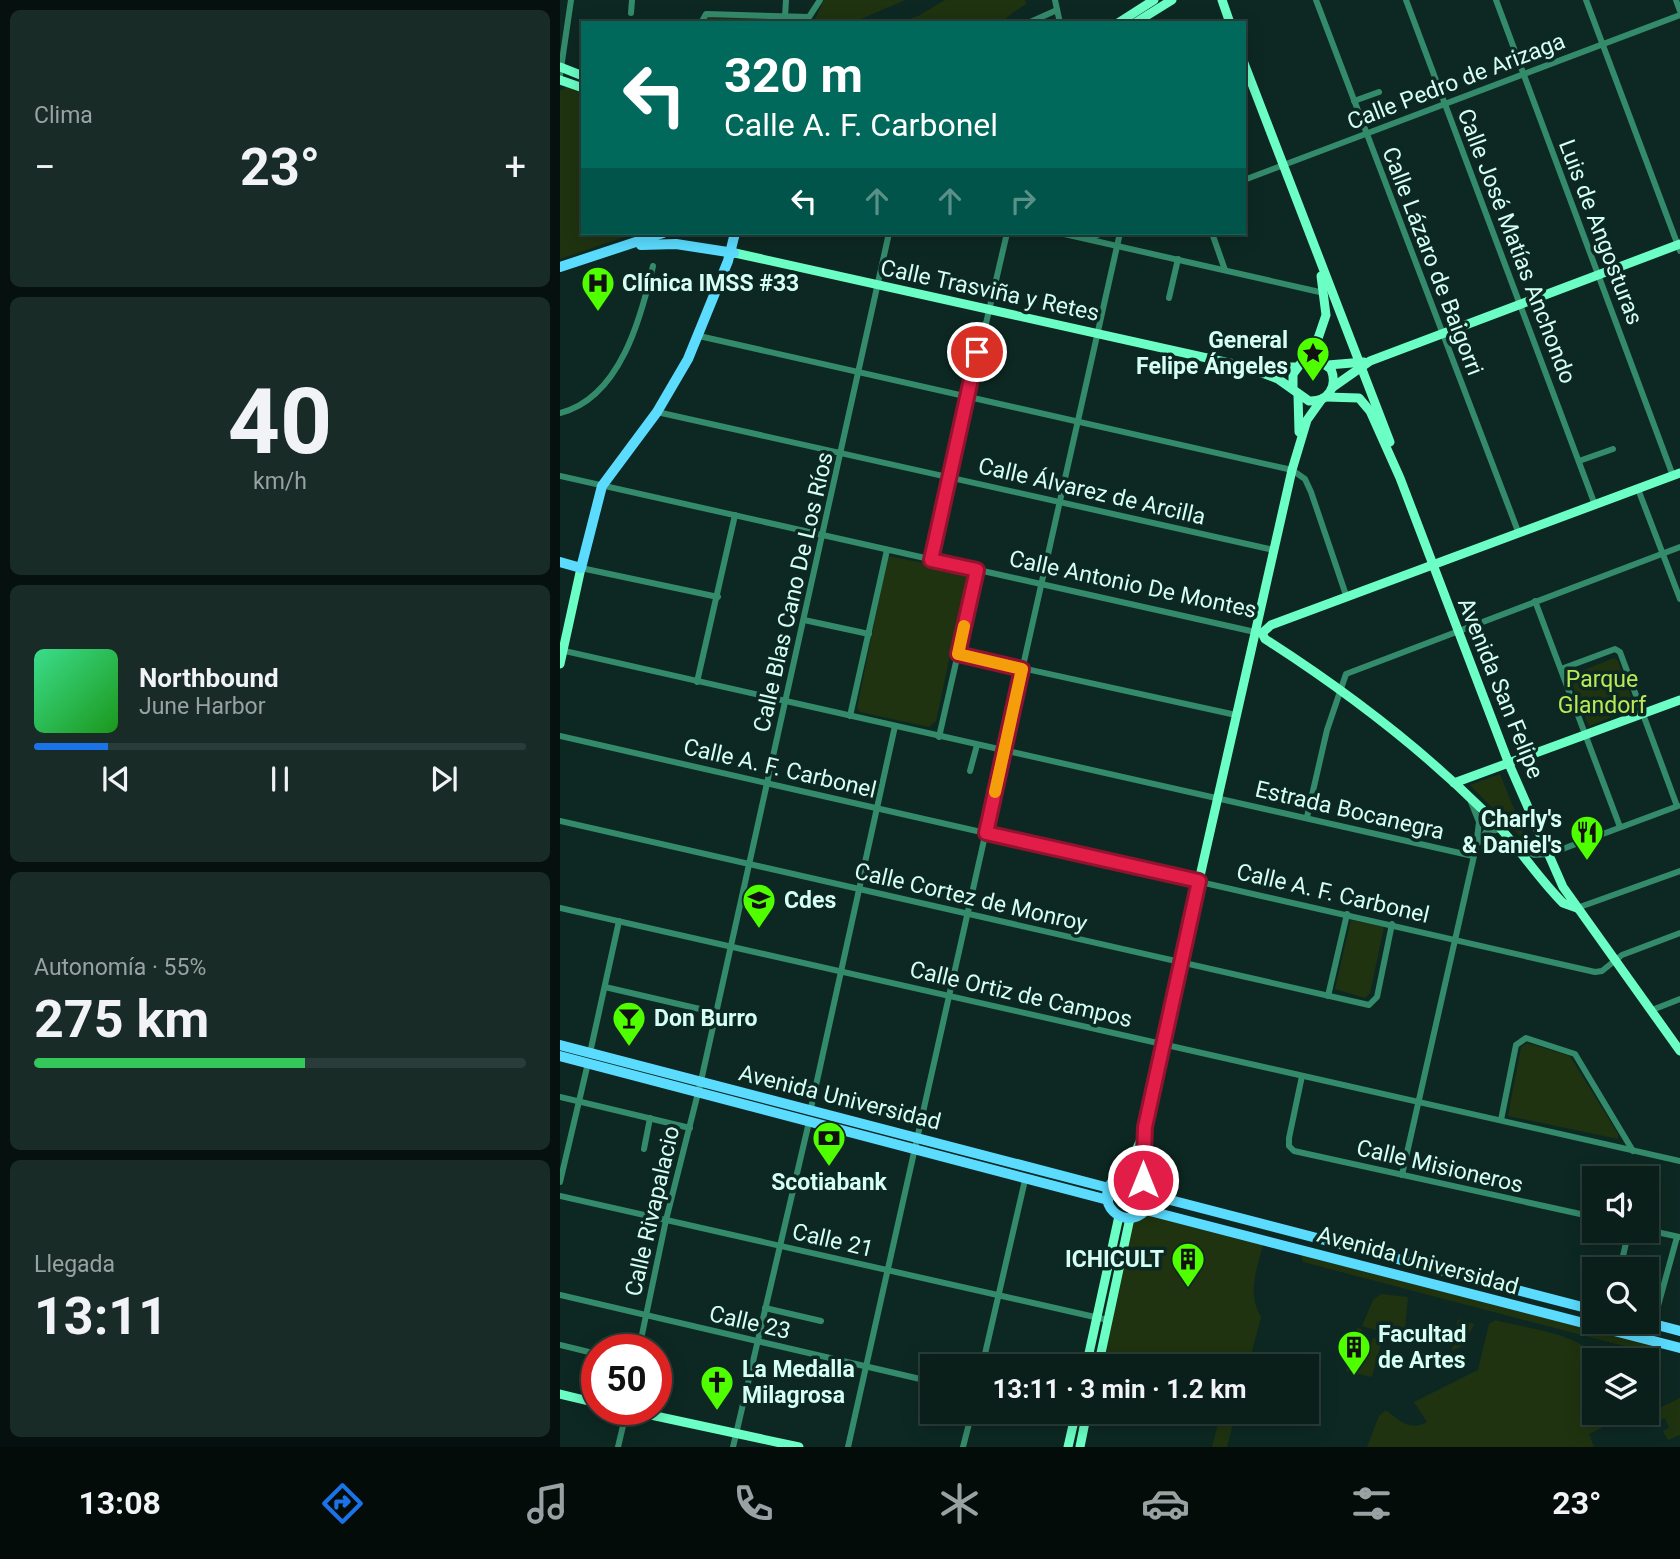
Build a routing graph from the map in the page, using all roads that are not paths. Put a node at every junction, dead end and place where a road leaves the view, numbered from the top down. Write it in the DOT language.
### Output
graph roads {
  1 [pos="571,0"];
  2 [pos="632,0"];
  3 [pos="786,0"];
  4 [pos="820,0"];
  5 [pos="1055,0"];
  6 [pos="1154,0"];
  7 [pos="1172,0"];
  8 [pos="1222,0"];
  9 [pos="1316,0"];
  10 [pos="1406,0"];
  11 [pos="1496,0"];
  12 [pos="1586,0"];
  13 [pos="1676,0"];
  14 [pos="1057,10"];
  15 [pos="631,13"];
  16 [pos="1680,13"];
  17 [pos="785,17"];
  18 [pos="702,19"];
  19 [pos="1032,21"];
  20 [pos="1060,21"];
  21 [pos="1121,21"];
  22 [pos="1138,21"];
  23 [pos="1229,21"];
  24 [pos="1601,44"];
  25 [pos="1246,68"];
  26 [pos="561,72"];
  27 [pos="1523,74"];
  28 [pos="581,76"];
  29 [pos="581,87"];
  30 [pos="1379,92"];
  31 [pos="1354,101"];
  32 [pos="1444,104"];
  33 [pos="1366,134"];
  34 [pos="1282,165"];
  35 [pos="1246,179"];
  36 [pos="658,235"];
  37 [pos="736,235"];
  38 [pos="742,235"];
  39 [pos="889,235"];
  40 [pos="1006,235"];
  41 [pos="1068,235"];
  42 [pos="1098,235"];
  43 [pos="1119,235"];
  44 [pos="1213,235"];
  45 [pos="1087,239"];
  46 [pos="634,245"];
  47 [pos="1118,245"];
  48 [pos="1679,246"];
  49 [pos="731,255"];
  50 [pos="1317,257"];
  51 [pos="1178,259"];
  52 [pos="653,266"];
  53 [pos="560,267"];
  54 [pos="1225,270"];
  55 [pos="1599,274"];
  56 [pos="880,286"];
  57 [pos="1325,293"];
  58 [pos="1169,298"];
  59 [pos="1521,304"];
  60 [pos="987,309"];
  61 [pos="1097,333"];
  62 [pos="1442,334"];
  63 [pos="699,336"];
  64 [pos="1311,359"];
  65 [pos="1364,363"];
  66 [pos="1328,365"];
  67 [pos="1243,366"];
  68 [pos="1297,367"];
  69 [pos="859,372"];
  70 [pos="1333,387"];
  71 [pos="1296,392"];
  72 [pos="968,396"];
  73 [pos="1324,398"];
  74 [pos="657,412"];
  75 [pos="560,413"];
  76 [pos="1078,420"];
  77 [pos="1298,443"];
  78 [pos="1613,449"];
  79 [pos="842,453"];
  80 [pos="1579,461"];
  81 [pos="1292,470"];
  82 [pos="1677,475"];
  83 [pos="560,476"];
  84 [pos="950,477"];
  85 [pos="1400,478"];
  86 [pos="602,486"];
  87 [pos="1638,489"];
  88 [pos="1060,502"];
  89 [pos="1595,505"];
  90 [pos="734,515"];
  91 [pos="1519,534"];
  92 [pos="823,535"];
  93 [pos="1680,547"];
  94 [pos="887,550"];
  95 [pos="1274,550"];
  96 [pos="1663,553"];
  97 [pos="931,560"];
  98 [pos="560,562"];
  99 [pos="1433,566"];
  100 [pos="581,568"];
  101 [pos="977,570"];
  102 [pos="1041,585"];
  103 [pos="718,597"];
  104 [pos="1347,599"];
  105 [pos="1680,600"];
  106 [pos="1535,601"];
  107 [pos="804,620"];
  108 [pos="1457,630"];
  109 [pos="1259,632"];
  110 [pos="869,634"];
  111 [pos="562,650"];
  112 [pos="958,654"];
  113 [pos="560,664"];
  114 [pos="1022,669"];
  115 [pos="1561,669"];
  116 [pos="697,682"];
  117 [pos="1340,689"];
  118 [pos="1680,700"];
  119 [pos="785,703"];
  120 [pos="1643,713"];
  121 [pos="1236,715"];
  122 [pos="850,716"];
  123 [pos="895,726"];
  124 [pos="560,736"];
  125 [pos="1585,736"];
  126 [pos="939,737"];
  127 [pos="977,745"];
  128 [pos="1004,751"];
  129 [pos="1509,764"];
  130 [pos="970,771"];
  131 [pos="768,783"];
  132 [pos="1454,783"];
  133 [pos="1468,796"];
  134 [pos="1219,798"];
  135 [pos="1679,806"];
  136 [pos="877,808"];
  137 [pos="1307,817"];
  138 [pos="560,821"];
  139 [pos="1620,827"];
  140 [pos="1501,829"];
  141 [pos="986,833"];
  142 [pos="1509,839"];
  143 [pos="1476,847"];
  144 [pos="1549,855"];
  145 [pos="1473,856"];
  146 [pos="750,865"];
  147 [pos="1680,871"];
  148 [pos="1199,881"];
  149 [pos="858,890"];
  150 [pos="560,908"];
  151 [pos="1577,908"];
  152 [pos="967,914"];
  153 [pos="1347,914"];
  154 [pos="619,922"];
  155 [pos="1392,924"];
  156 [pos="1680,933"];
  157 [pos="1456,938"];
  158 [pos="731,947"];
  159 [pos="1615,959"];
  160 [pos="1180,962"];
  161 [pos="841,972"];
  162 [pos="605,987"];
  163 [pos="950,996"];
  164 [pos="1328,996"];
  165 [pos="1680,999"];
  166 [pos="1652,1010"];
  167 [pos="717,1013"];
  168 [pos="1161,1044"];
  169 [pos="560,1045"];
  170 [pos="1680,1051"];
  171 [pos="560,1056"];
  172 [pos="589,1058"];
  173 [pos="1302,1076"];
  174 [pos="701,1081"];
  175 [pos="698,1093"];
  176 [pos="560,1097"];
  177 [pos="579,1101"];
  178 [pos="1418,1103"];
  179 [pos="811,1108"];
  180 [pos="650,1118"];
  181 [pos="1501,1121"];
  182 [pos="809,1122"];
  183 [pos="1145,1127"];
  184 [pos="690,1128"];
  185 [pos="919,1137"];
  186 [pos="644,1149"];
  187 [pos="916,1151"];
  188 [pos="1633,1151"];
  189 [pos="1680,1161"];
  190 [pos="1124,1175"];
  191 [pos="1402,1175"];
  192 [pos="1025,1180"];
  193 [pos="1143,1180"];
  194 [pos="560,1182"];
  195 [pos="1109,1188"];
  196 [pos="1151,1195"];
  197 [pos="560,1196"];
  198 [pos="1108,1200"];
  199 [pos="1146,1210"];
  200 [pos="1582,1214"];
  201 [pos="1119,1216"];
  202 [pos="1130,1218"];
  203 [pos="666,1220"];
  204 [pos="1659,1233"];
  205 [pos="1679,1237"];
  206 [pos="1626,1243"];
  207 [pos="779,1246"];
  208 [pos="1623,1256"];
  209 [pos="888,1271"];
  210 [pos="1659,1292"];
  211 [pos="999,1294"];
  212 [pos="560,1295"];
  213 [pos="1582,1307"];
  214 [pos="765,1308"];
  215 [pos="645,1315"];
  216 [pos="1097,1318"];
  217 [pos="821,1321"];
  218 [pos="1108,1321"];
  219 [pos="1659,1325"];
  220 [pos="1680,1331"];
  221 [pos="642,1334"];
  222 [pos="756,1342"];
  223 [pos="560,1345"];
  224 [pos="1680,1348"];
  225 [pos="581,1350"];
  226 [pos="985,1354"];
  227 [pos="1089,1354"];
  228 [pos="1101,1354"];
  229 [pos="866,1368"];
  230 [pos="920,1379"];
  231 [pos="560,1394"];
  232 [pos="581,1399"];
  233 [pos="672,1419"];
  234 [pos="969,1424"];
  235 [pos="1073,1424"];
  236 [pos="1085,1424"];
  237 [pos="623,1425"];
  238 [pos="736,1433"];
  239 [pos="618,1447"];
  240 [pos="733,1447"];
  241 [pos="799,1447"];
  242 [pos="848,1447"];
  243 [pos="963,1447"];
  244 [pos="1068,1447"];
  245 [pos="1080,1447"];
  1 -- 26 [label="street"];
  2 -- 15 [label="street"];
  3 -- 17 [label="street"];
  4 -- 17 [label="street"];
  5 -- 14 [label="street"];
  6 -- 21 [label="main road"];
  7 -- 22 [label="main road"];
  8 -- 23 [label="main road"];
  9 -- 31 [label="street, Calle Lázaro de Baigorri"];
  10 -- 32 [label="street, Calle José Matías Anchondo"];
  11 -- 27 [label="street, Luis de Angosturas"];
  12 -- 24 [label="street"];
  13 -- 16 [label="street"];
  14 -- 19 [label="street"];
  14 -- 20 [label="street"];
  16 -- 24 [label="street, Calle Pedro de Arizaga"];
  17 -- 18 [label="street"];
  24 -- 27 [label="street, Calle Pedro de Arizaga"];
  24 -- 48 [label="street"];
  25 -- 34 [label="main road, Avenida San Felipe"];
  26 -- 28 [label="main road"];
  26 -- 29 [label="main road"];
  27 -- 32 [label="street, Calle Pedro de Arizaga"];
  27 -- 55 [label="street, Luis de Angosturas"];
  30 -- 31 [label="street"];
  31 -- 33 [label="street, Calle Lázaro de Baigorri"];
  32 -- 33 [label="street, Calle Pedro de Arizaga"];
  32 -- 59 [label="street, Calle José Matías Anchondo"];
  33 -- 34 [label="street, Calle Pedro de Arizaga"];
  33 -- 62 [label="street, Calle Lázaro de Baigorri"];
  34 -- 35 [label="street, Calle Pedro de Arizaga"];
  34 -- 50 [label="main road, Avenida San Felipe"];
  36 -- 46 [label="main road"];
  37 -- 49 [label="main road"];
  38 -- 49 [label="main road"];
  39 -- 56 [label="street, Calle Blas Cano De Los Ríos"];
  40 -- 60 [label="street"];
  41 -- 45 [label="street"];
  42 -- 45 [label="street"];
  43 -- 47 [label="street"];
  44 -- 54 [label="street"];
  45 -- 47 [label="street"];
  46 -- 49 [label="main road"];
  46 -- 53 [label="main road"];
  47 -- 51 [label="street"];
  47 -- 61 [label="street"];
  48 -- 55 [label="main road"];
  49 -- 56 [label="main road, Calle Trasviña y Retes"];
  49 -- 63 [label="main road"];
  50 -- 57 [label="main road, Avenida San Felipe"];
  50 -- 65 [label="main road, Avenida San Felipe"];
  51 -- 54 [label="street"];
  51 -- 58 [label="street"];
  52 -- 75 [label="street"];
  54 -- 57 [label="street"];
  55 -- 59 [label="main road"];
  55 -- 82 [label="street, Luis de Angosturas"];
  56 -- 60 [label="main road, Calle Trasviña y Retes"];
  56 -- 69 [label="street, Calle Blas Cano De Los Ríos"];
  57 -- 64 [label="main road, Avenida San Felipe"];
  59 -- 62 [label="main road"];
  59 -- 80 [label="street, Calle José Matías Anchondo"];
  60 -- 61 [label="main road, Calle Trasviña y Retes"];
  60 -- 72 [label="street"];
  61 -- 67 [label="main road, Calle Trasviña y Retes"];
  61 -- 76 [label="street"];
  62 -- 65 [label="main road"];
  62 -- 91 [label="street, Calle Lázaro de Baigorri"];
  63 -- 69 [label="street"];
  63 -- 74 [label="main road"];
  64 -- 66 [label="main road"];
  64 -- 68 [label="main road"];
  65 -- 66 [label="main road"];
  65 -- 70 [label="main road"];
  65 -- 85 [label="main road, Avenida San Felipe"];
  66 -- 70 [label="main road"];
  67 -- 68 [label="main road, Calle Trasviña y Retes"];
  67 -- 71 [label="main road, Calle Trasviña y Retes"];
  68 -- 71 [label="main road"];
  69 -- 72 [label="street"];
  69 -- 79 [label="street, Calle Blas Cano De Los Ríos"];
  70 -- 73 [label="main road"];
  71 -- 73 [label="main road"];
  71 -- 77 [label="main road"];
  72 -- 76 [label="street"];
  72 -- 84 [label="street"];
  73 -- 77 [label="main road"];
  73 -- 85 [label="main road, Avenida San Felipe"];
  74 -- 79 [label="street, Calle Álvarez de Arcilla"];
  74 -- 86 [label="main road"];
  76 -- 81 [label="street"];
  76 -- 88 [label="street"];
  77 -- 81 [label="main road"];
  78 -- 80 [label="street"];
  79 -- 84 [label="street, Calle Álvarez de Arcilla"];
  79 -- 92 [label="street, Calle Blas Cano De Los Ríos"];
  80 -- 89 [label="street, Calle José Matías Anchondo"];
  81 -- 95 [label="main road"];
  81 -- 104 [label="street"];
  82 -- 87 [label="main road, Calle Antonio De Montes"];
  83 -- 86 [label="street, Calle Antonio De Montes"];
  84 -- 88 [label="street, Calle Álvarez de Arcilla"];
  84 -- 97 [label="street"];
  85 -- 99 [label="main road, Avenida San Felipe"];
  86 -- 90 [label="street, Calle Antonio De Montes"];
  86 -- 100 [label="main road"];
  87 -- 89 [label="main road, Calle Antonio De Montes"];
  87 -- 96 [label="street"];
  88 -- 95 [label="street, Calle Álvarez de Arcilla"];
  88 -- 102 [label="street"];
  89 -- 91 [label="main road, Calle Antonio De Montes"];
  90 -- 92 [label="street, Calle Antonio De Montes"];
  90 -- 103 [label="street"];
  91 -- 99 [label="main road, Calle Antonio De Montes"];
  92 -- 94 [label="street, Calle Antonio De Montes"];
  92 -- 107 [label="street, Calle Blas Cano De Los Ríos"];
  93 -- 96 [label="street"];
  94 -- 97 [label="street, Calle Antonio De Montes"];
  94 -- 110 [label="street"];
  95 -- 109 [label="main road"];
  96 -- 105 [label="street"];
  96 -- 106 [label="street"];
  97 -- 101 [label="street, Calle Antonio De Montes"];
  98 -- 100 [label="main road"];
  99 -- 104 [label="main road, Calle Antonio De Montes"];
  99 -- 108 [label="main road, Avenida San Felipe"];
  100 -- 103 [label="street"];
  100 -- 111 [label="main road"];
  101 -- 102 [label="street, Calle Antonio De Montes"];
  101 -- 112 [label="street"];
  102 -- 109 [label="street, Calle Antonio De Montes"];
  102 -- 114 [label="street"];
  103 -- 116 [label="street"];
  104 -- 109 [label="main road, Calle Antonio De Montes"];
  106 -- 108 [label="street"];
  106 -- 115 [label="street"];
  107 -- 110 [label="street"];
  107 -- 119 [label="street, Calle Blas Cano De Los Ríos"];
  108 -- 117 [label="street"];
  108 -- 129 [label="main road, Avenida San Felipe"];
  109 -- 117 [label="main road"];
  109 -- 121 [label="main road"];
  110 -- 122 [label="street"];
  111 -- 113 [label="main road"];
  111 -- 116 [label="street, Estrada Bocanegra"];
  112 -- 114 [label="street"];
  112 -- 126 [label="street"];
  114 -- 121 [label="street"];
  114 -- 128 [label="street"];
  115 -- 120 [label="street"];
  115 -- 125 [label="street"];
  116 -- 119 [label="street, Estrada Bocanegra"];
  117 -- 132 [label="main road"];
  117 -- 137 [label="street"];
  118 -- 120 [label="main road"];
  119 -- 122 [label="street, Estrada Bocanegra"];
  119 -- 131 [label="street, Calle Blas Cano De Los Ríos"];
  120 -- 125 [label="main road"];
  120 -- 135 [label="street"];
  121 -- 134 [label="main road"];
  122 -- 123 [label="street, Estrada Bocanegra"];
  123 -- 126 [label="street, Estrada Bocanegra"];
  123 -- 136 [label="street"];
  124 -- 131 [label="street, Calle A. F. Carbonel"];
  125 -- 129 [label="main road"];
  125 -- 139 [label="street"];
  126 -- 127 [label="street, Estrada Bocanegra"];
  127 -- 128 [label="street, Estrada Bocanegra"];
  127 -- 130 [label="street"];
  128 -- 134 [label="street, Estrada Bocanegra"];
  128 -- 141 [label="street"];
  129 -- 132 [label="main road"];
  129 -- 144 [label="main road, Avenida San Felipe"];
  131 -- 136 [label="street, Calle A. F. Carbonel"];
  131 -- 146 [label="street, Calle Blas Cano De Los Ríos"];
  132 -- 133 [label="main road"];
  133 -- 140 [label="main road"];
  133 -- 143 [label="street"];
  134 -- 137 [label="street, Estrada Bocanegra"];
  134 -- 148 [label="main road"];
  135 -- 139 [label="street"];
  136 -- 141 [label="street, Calle A. F. Carbonel"];
  136 -- 149 [label="street"];
  137 -- 145 [label="street, Estrada Bocanegra"];
  138 -- 146 [label="street, Calle Cortez de Monroy"];
  139 -- 144 [label="street"];
  140 -- 142 [label="main road"];
  140 -- 143 [label="street"];
  141 -- 148 [label="street, Calle A. F. Carbonel"];
  141 -- 152 [label="street"];
  142 -- 144 [label="street"];
  142 -- 151 [label="main road"];
  143 -- 145 [label="street"];
  144 -- 151 [label="main road, Avenida San Felipe"];
  145 -- 157 [label="street"];
  146 -- 149 [label="street, Calle Cortez de Monroy"];
  146 -- 158 [label="street, Calle Blas Cano De Los Ríos"];
  147 -- 151 [label="street"];
  148 -- 153 [label="street, Calle A. F. Carbonel"];
  148 -- 160 [label="main road"];
  149 -- 152 [label="street, Calle Cortez de Monroy"];
  149 -- 161 [label="street"];
  150 -- 154 [label="street, Calle Ortiz de Campos"];
  151 -- 159 [label="main road"];
  152 -- 160 [label="street, Calle Cortez de Monroy"];
  152 -- 163 [label="street"];
  153 -- 155 [label="street, Calle A. F. Carbonel"];
  153 -- 164 [label="street"];
  154 -- 158 [label="street, Calle Ortiz de Campos"];
  154 -- 162 [label="street"];
  155 -- 157 [label="street, Calle A. F. Carbonel"];
  155 -- 164 [label="street, Calle Cortez de Monroy"];
  156 -- 159 [label="street, Calle A. F. Carbonel"];
  157 -- 159 [label="street, Calle A. F. Carbonel"];
  157 -- 178 [label="street"];
  158 -- 161 [label="street, Calle Ortiz de Campos"];
  158 -- 167 [label="street, Calle Blas Cano De Los Ríos"];
  159 -- 166 [label="main road"];
  160 -- 164 [label="street, Calle Cortez de Monroy"];
  160 -- 168 [label="main road"];
  161 -- 163 [label="street, Calle Ortiz de Campos"];
  161 -- 179 [label="street"];
  162 -- 167 [label="street"];
  162 -- 172 [label="street"];
  163 -- 168 [label="street, Calle Ortiz de Campos"];
  163 -- 185 [label="street"];
  165 -- 166 [label="street"];
  166 -- 170 [label="main road"];
  167 -- 174 [label="street, Calle Blas Cano De Los Ríos"];
  168 -- 173 [label="street, Calle Ortiz de Campos"];
  168 -- 183 [label="main road"];
  169 -- 172 [label="main road, Avenida Universidad"];
  171 -- 172 [label="main road, Avenida Universidad"];
  172 -- 174 [label="main road, Avenida Universidad"];
  172 -- 175 [label="main road, Avenida Universidad"];
  172 -- 177 [label="street"];
  173 -- 178 [label="street, Calle Ortiz de Campos"];
  173 -- 191 [label="street, Calle Misioneros"];
  174 -- 175 [label="street, Calle Rivapalacio"];
  174 -- 179 [label="main road, Avenida Universidad"];
  175 -- 182 [label="main road, Avenida Universidad"];
  175 -- 184 [label="street, Calle Rivapalacio"];
  176 -- 177 [label="street"];
  177 -- 180 [label="street"];
  177 -- 194 [label="street"];
  178 -- 181 [label="street, Calle Ortiz de Campos"];
  178 -- 191 [label="street"];
  179 -- 185 [label="main road, Avenida Universidad"];
  180 -- 184 [label="street"];
  180 -- 186 [label="street"];
  181 -- 188 [label="street, Calle Ortiz de Campos"];
  181 -- 188 [label="street"];
  182 -- 187 [label="main road, Avenida Universidad"];
  182 -- 207 [label="street"];
  183 -- 190 [label="main road"];
  183 -- 193 [label="main road"];
  184 -- 203 [label="street, Calle Rivapalacio"];
  185 -- 187 [label="street"];
  185 -- 195 [label="main road, Avenida Universidad"];
  187 -- 192 [label="main road, Avenida Universidad"];
  187 -- 209 [label="street"];
  188 -- 189 [label="street, Calle Ortiz de Campos"];
  190 -- 193 [label="main road"];
  190 -- 195 [label="main road"];
  191 -- 200 [label="street, Calle Misioneros"];
  192 -- 198 [label="main road, Avenida Universidad"];
  192 -- 211 [label="street"];
  193 -- 196 [label="main road"];
  195 -- 198 [label="main road"];
  196 -- 199 [label="main road"];
  196 -- 213 [label="main road, Avenida Universidad"];
  197 -- 203 [label="street, Calle 21"];
  198 -- 201 [label="main road"];
  199 -- 202 [label="main road"];
  199 -- 224 [label="main road, Avenida Universidad"];
  201 -- 202 [label="main road"];
  201 -- 216 [label="main road"];
  202 -- 218 [label="main road"];
  203 -- 207 [label="street, Calle 21"];
  203 -- 215 [label="street, Calle Rivapalacio"];
  204 -- 205 [label="street"];
  205 -- 210 [label="street"];
  206 -- 208 [label="street"];
  207 -- 209 [label="street, Calle 21"];
  207 -- 214 [label="street"];
  209 -- 211 [label="street, Calle 21"];
  209 -- 229 [label="street"];
  211 -- 216 [label="street, Calle 21"];
  211 -- 226 [label="street"];
  212 -- 215 [label="street, Calle 23"];
  214 -- 217 [label="street"];
  214 -- 222 [label="street"];
  215 -- 221 [label="street, Calle Rivapalacio"];
  215 -- 222 [label="street, Calle 23"];
  216 -- 218 [label="street, Calle 21"];
  216 -- 227 [label="main road"];
  218 -- 228 [label="main road"];
  219 -- 220 [label="main road"];
  222 -- 229 [label="street, Calle 23"];
  222 -- 238 [label="street"];
  223 -- 225 [label="street"];
  229 -- 230 [label="street, Calle 23"];
  229 -- 242 [label="street"];
  231 -- 232 [label="main road"];
  233 -- 238 [label="main road"];
  234 -- 243 [label="street"];
  235 -- 244 [label="main road"];
  236 -- 245 [label="main road"];
  237 -- 239 [label="street"];
  238 -- 240 [label="street"];
  238 -- 241 [label="main road"];
}
